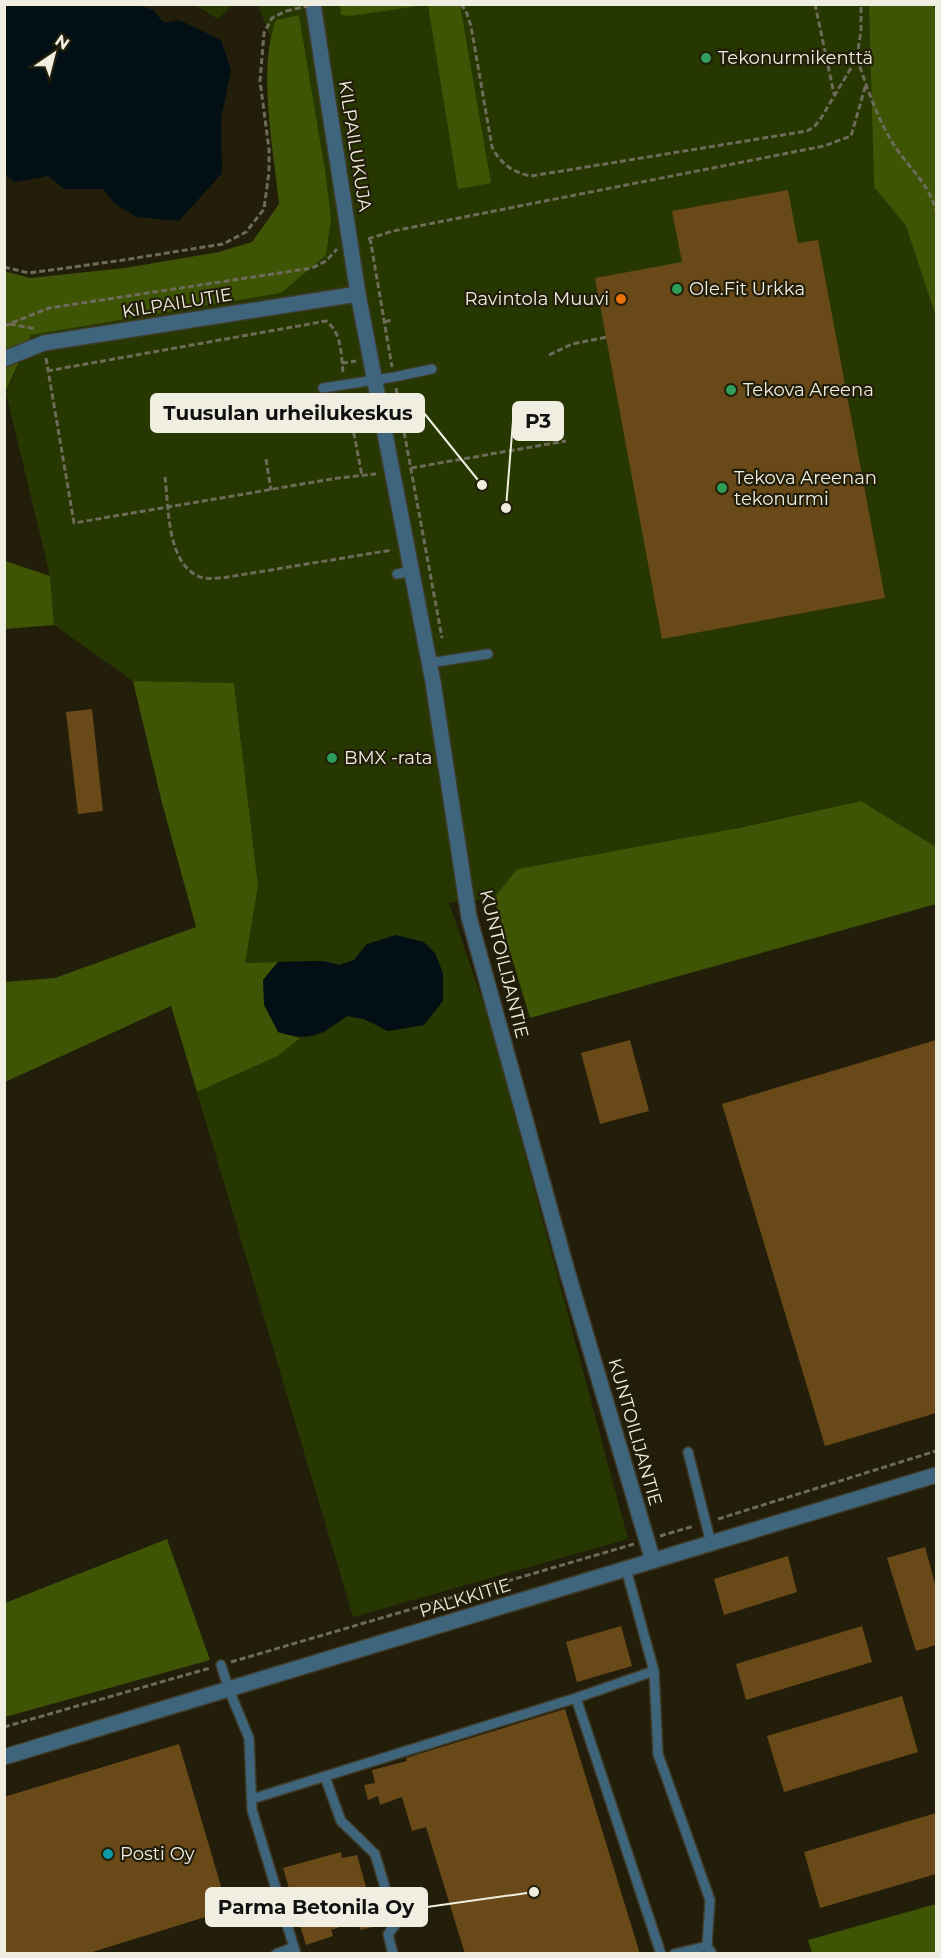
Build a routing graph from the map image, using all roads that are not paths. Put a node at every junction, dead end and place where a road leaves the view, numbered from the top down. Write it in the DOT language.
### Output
graph roads {
  1 [pos="313,4"];
  2 [pos="358,294"];
  3 [pos="4,359"];
  4 [pos="432,369"];
  5 [pos="375,380"];
  6 [pos="323,388"];
  7 [pos="488,654"];
  8 [pos="429,663"];
  9 [pos="688,1452"];
  10 [pos="936,1475"];
  11 [pos="711,1543"];
  12 [pos="653,1561"];
  13 [pos="626,1569"];
  14 [pos="221,1665"];
  15 [pos="654,1671"];
  16 [pos="229,1690"];
  17 [pos="576,1698"];
  18 [pos="4,1757"];
  19 [pos="325,1776"];
  20 [pos="252,1799"];
  21 [pos="295,1950"];
  22 [pos="710,1950"];
  23 [pos="276,1953"];
  24 [pos="393,1953"];
  25 [pos="660,1953"];
  26 [pos="674,1953"];
  1 -- 2 [label="street, KILPAILUKUJA"];
  2 -- 3 [label="street, KILPAILUTIE"];
  2 -- 5 [label="street, KUNTOILIJANTIE"];
  4 -- 5 [label="lane"];
  5 -- 6 [label="lane"];
  5 -- 8 [label="street, KUNTOILIJANTIE"];
  7 -- 8 [label="lane"];
  8 -- 12 [label="street, KUNTOILIJANTIE"];
  9 -- 11 [label="lane"];
  10 -- 11 [label="street, PALKKITIE"];
  11 -- 12 [label="street, PALKKITIE"];
  12 -- 13 [label="street, PALKKITIE"];
  13 -- 15 [label="lane"];
  13 -- 16 [label="street, PALKKITIE"];
  14 -- 16 [label="lane"];
  15 -- 17 [label="lane"];
  15 -- 22 [label="lane"];
  16 -- 18 [label="street, PALKKITIE"];
  16 -- 20 [label="lane"];
  17 -- 19 [label="lane"];
  17 -- 25 [label="lane"];
  19 -- 20 [label="lane"];
  19 -- 24 [label="lane"];
  20 -- 21 [label="lane"];
  21 -- 23 [label="lane"];
  22 -- 26 [label="lane"];
}
